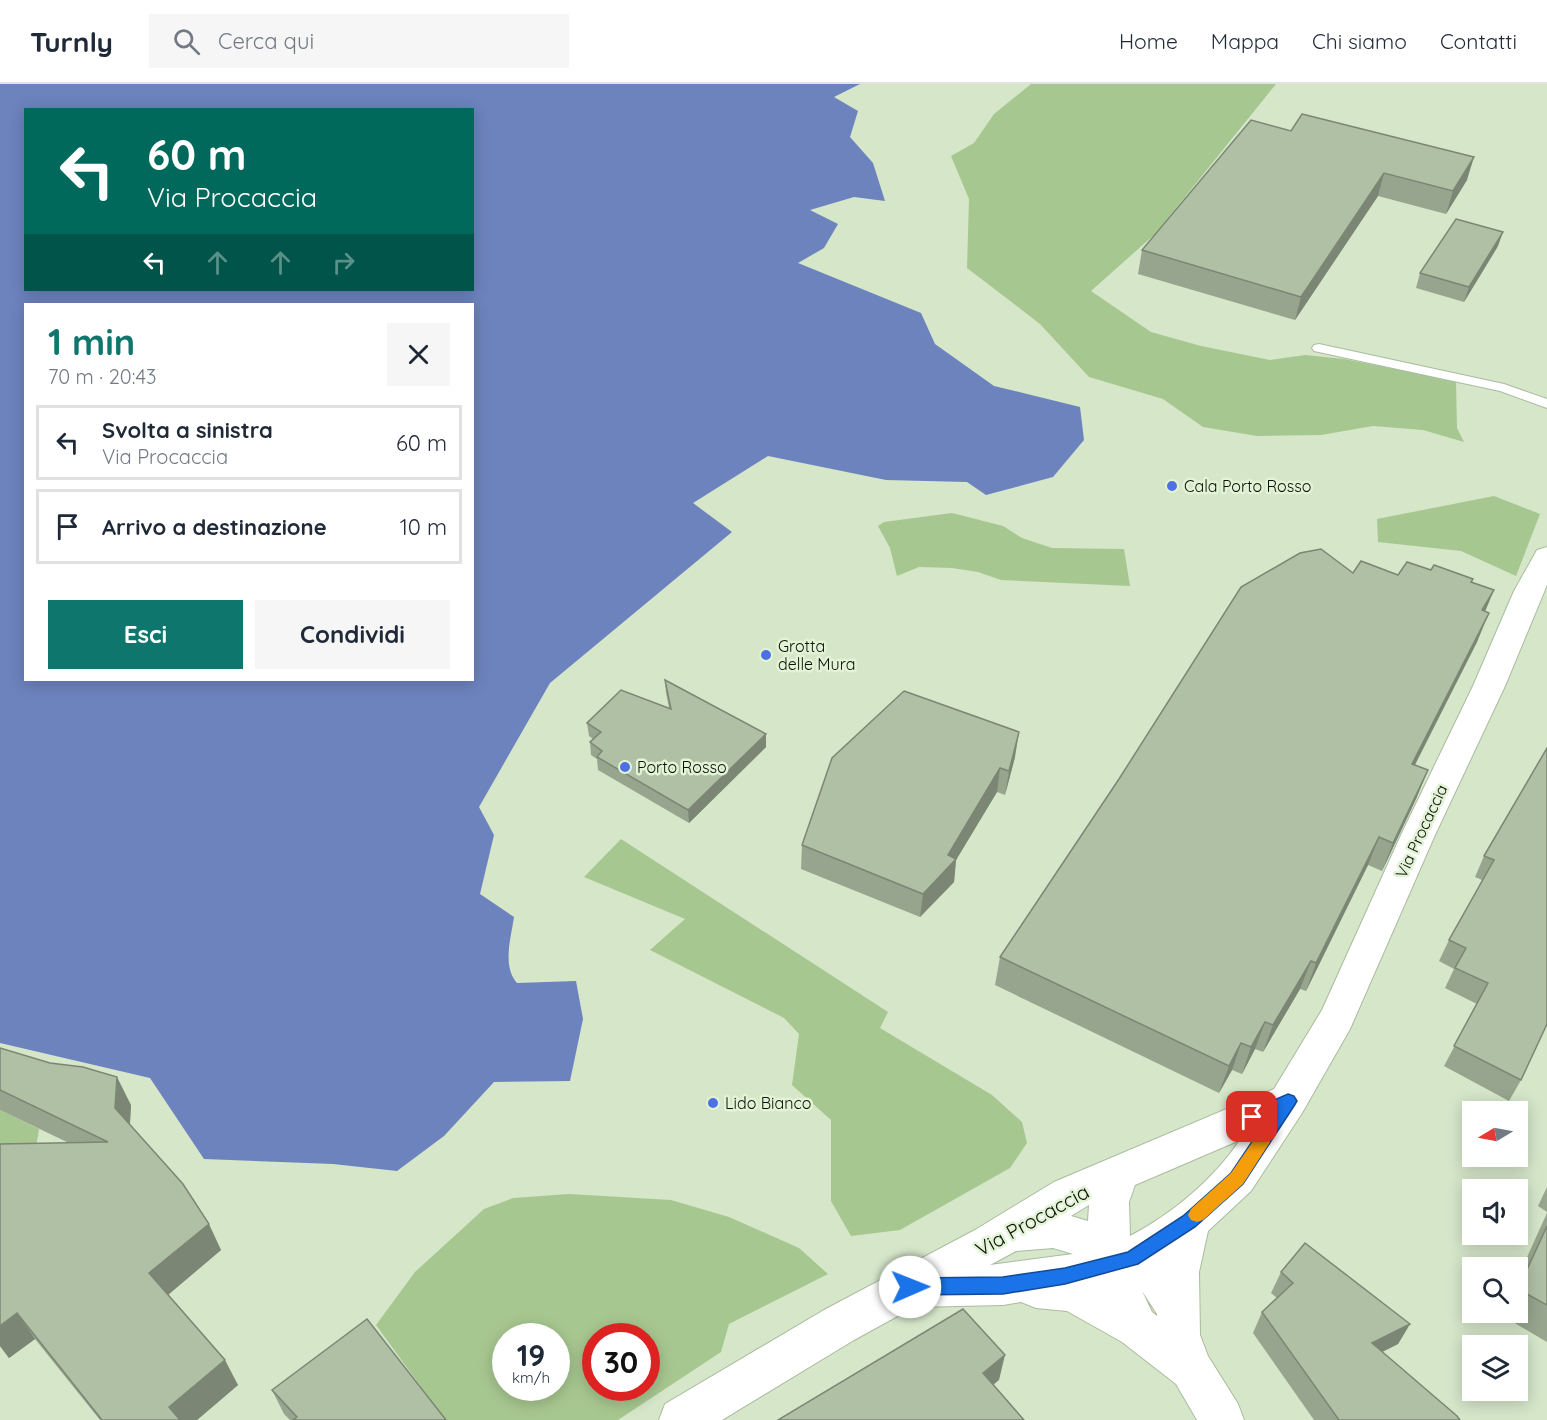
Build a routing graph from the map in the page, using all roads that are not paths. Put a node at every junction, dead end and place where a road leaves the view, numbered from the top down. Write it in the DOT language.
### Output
graph roads {
  1 [pos="1318,348"];
  2 [pos="1547,404"];
  3 [pos="1547,557"];
  4 [pos="1288,1101"];
  5 [pos="1119,1174"];
  6 [pos="1189,1221"];
  7 [pos="1009,1233"];
  8 [pos="1118,1257"];
  9 [pos="1003,1285"];
  10 [pos="910,1287"];
  11 [pos="1178,1309"];
  12 [pos="1137,1327"];
  13 [pos="1191,1368"];
  14 [pos="681,1420"];
  15 [pos="1222,1420"];
  1 -- 2 [label="lane"];
  3 -- 4 [label="street, Via Procaccia"];
  4 -- 5 [label="street, Via Procaccia"];
  4 -- 6 [label="street, Via Procaccia"];
  5 -- 7 [label="street, Via Procaccia"];
  5 -- 8 [label="street"];
  6 -- 8 [label="street, Via Procaccia"];
  6 -- 11 [label="street"];
  7 -- 8 [label="street"];
  7 -- 10 [label="street, Via Procaccia"];
  8 -- 9 [label="street, Via Procaccia"];
  8 -- 11 [label="street"];
  8 -- 12 [label="street"];
  9 -- 10 [label="street, Via Procaccia"];
  9 -- 12 [label="street"];
  10 -- 14 [label="street, Via Procaccia"];
  11 -- 13 [label="street"];
  12 -- 13 [label="street"];
  13 -- 15 [label="street"];
}
